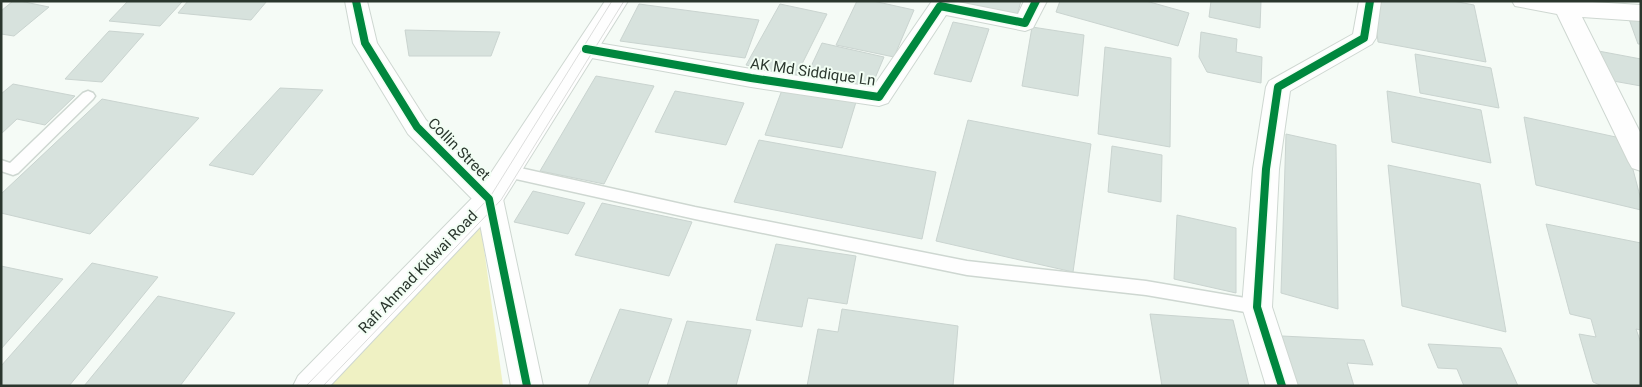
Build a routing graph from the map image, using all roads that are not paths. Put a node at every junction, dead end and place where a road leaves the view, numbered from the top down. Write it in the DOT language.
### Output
graph roads {
  1 [pos="356,1"];
  2 [pos="617,1"];
  3 [pos="1036,1"];
  4 [pos="1370,1"];
  5 [pos="1523,1"];
  6 [pos="1566,8"];
  7 [pos="1641,13"];
  8 [pos="586,49"];
  9 [pos="88,96"];
  10 [pos="1641,161"];
  11 [pos="1,165"];
  12 [pos="507,171"];
  13 [pos="489,199"];
  14 [pos="1258,307"];
  15 [pos="309,386"];
  16 [pos="527,386"];
  17 [pos="1282,386"];
  1 -- 13 [label="street, Collin Street"];
  2 -- 8 [label="street, Rafi Ahmad Kidwai Road"];
  3 -- 8 [label="street, AK Md Siddique Ln"];
  4 -- 14 [label="street"];
  5 -- 6 [label="street"];
  6 -- 7 [label="street"];
  6 -- 10 [label="street"];
  8 -- 12 [label="street, Rafi Ahmad Kidwai Road"];
  9 -- 11 [label="lane"];
  12 -- 13 [label="street, Rafi Ahmad Kidwai Road"];
  12 -- 14 [label="lane"];
  13 -- 15 [label="street, Rafi Ahmad Kidwai Road"];
  13 -- 16 [label="street, Collin Street"];
  14 -- 17 [label="street"];
}
